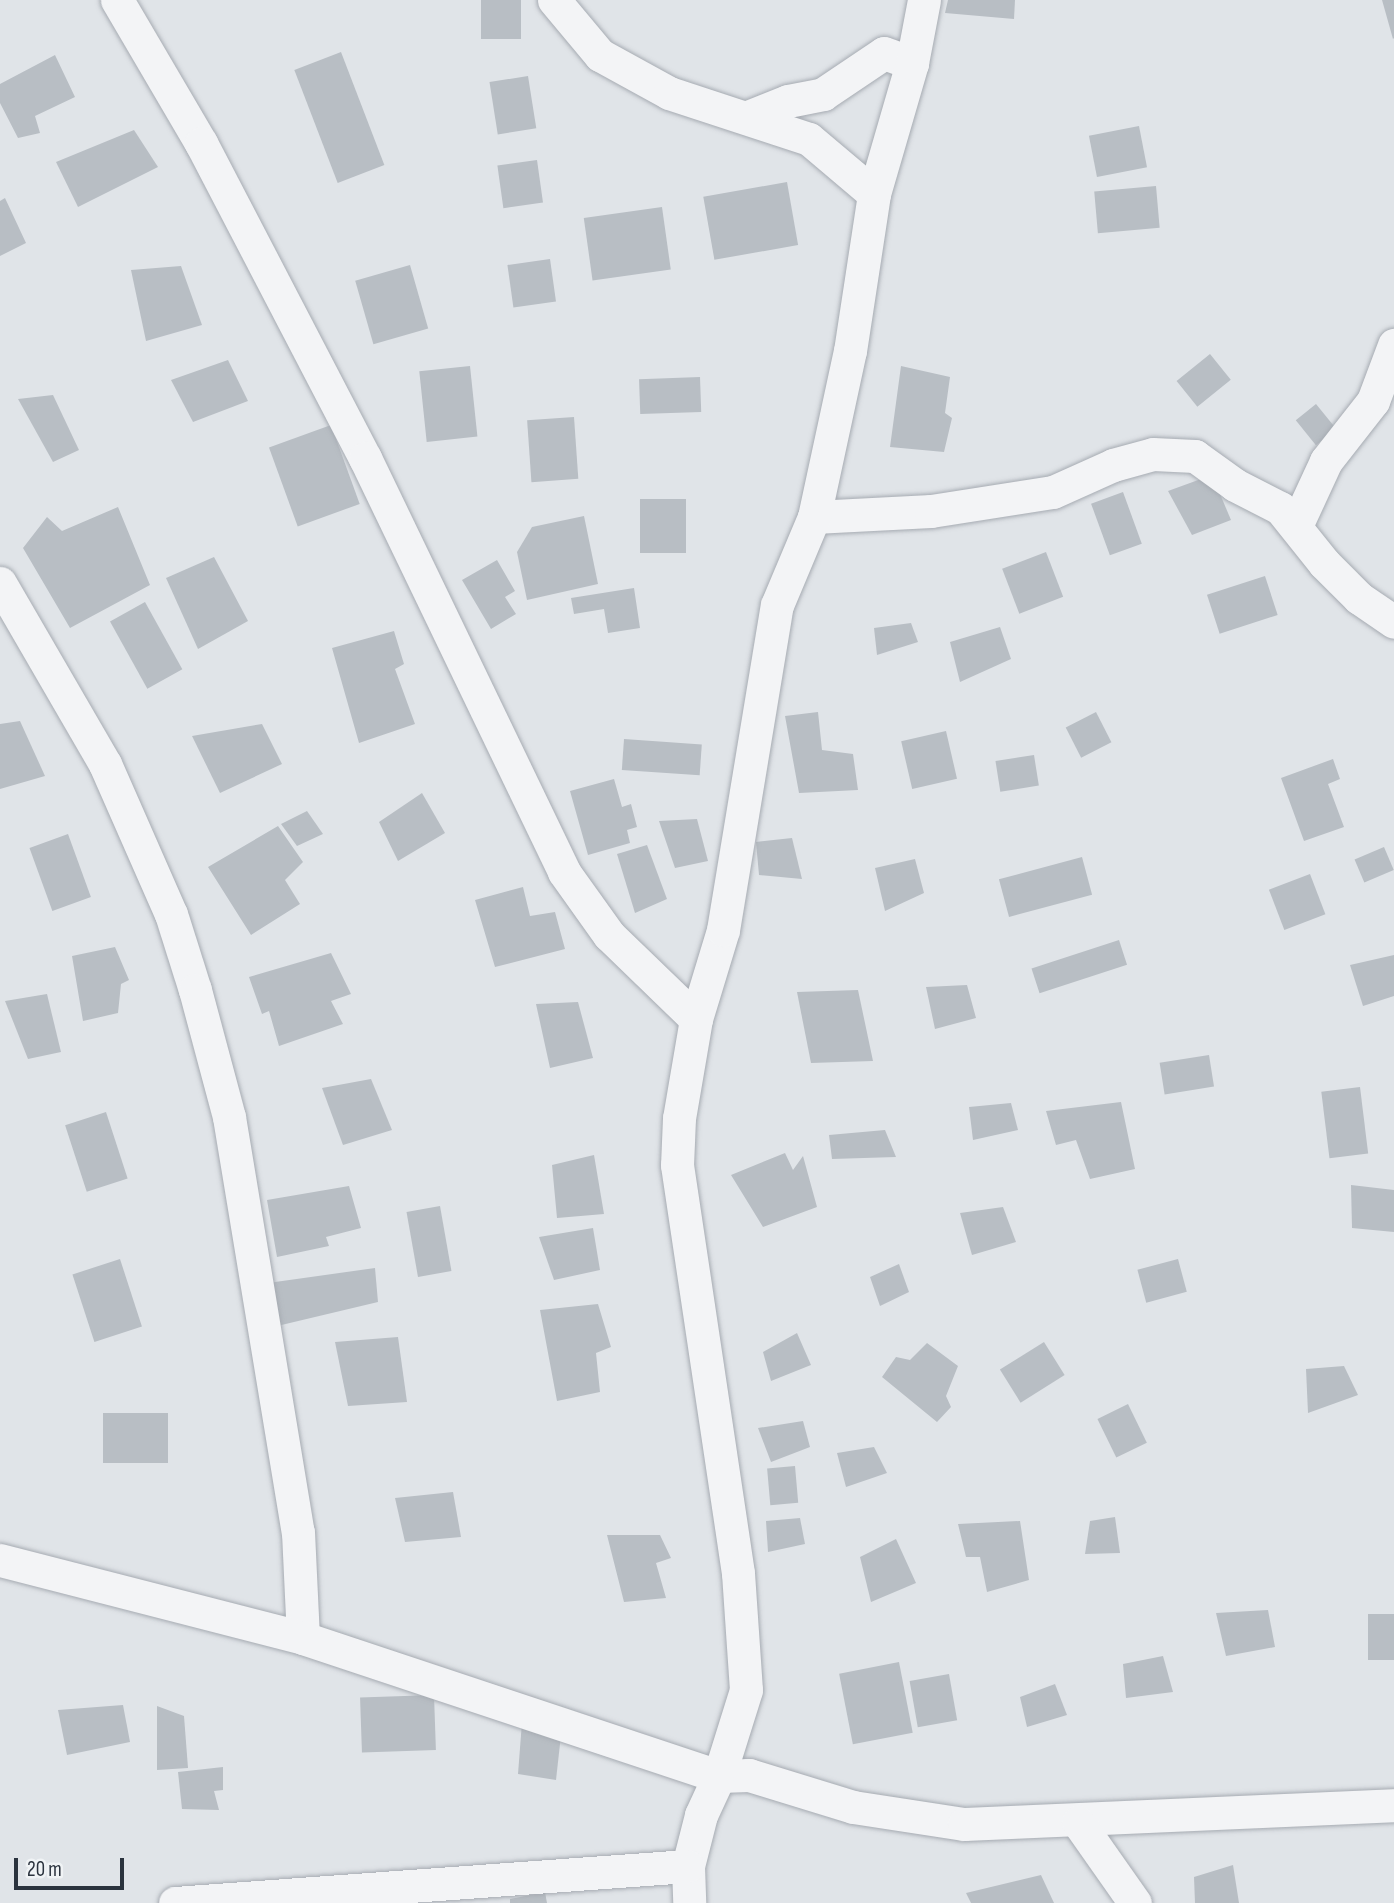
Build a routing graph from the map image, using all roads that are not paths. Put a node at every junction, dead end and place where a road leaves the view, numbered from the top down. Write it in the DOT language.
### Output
graph roads {
  1 [pos="117,0"];
  2 [pos="554,0"];
  3 [pos="924,0"];
  4 [pos="912,63"];
  5 [pos="750,116"];
  6 [pos="874,194"];
  7 [pos="1394,345"];
  8 [pos="814,517"];
  9 [pos="1296,526"];
  10 [pos="0,583"];
  11 [pos="1394,622"];
  12 [pos="696,1020"];
  13 [pos="0,1560"];
  14 [pos="303,1638"];
  15 [pos="719,1776"];
  16 [pos="1394,1805"];
  17 [pos="1078,1822"];
  18 [pos="688,1866"];
  19 [pos="176,1903"];
  20 [pos="690,1903"];
  21 [pos="1135,1903"];
  1 -- 12 [label="street"];
  2 -- 5 [label="street"];
  3 -- 4 [label="street"];
  4 -- 5 [label="street"];
  4 -- 6 [label="street"];
  5 -- 6 [label="street"];
  6 -- 8 [label="street"];
  7 -- 9 [label="street"];
  8 -- 9 [label="street"];
  8 -- 12 [label="street"];
  9 -- 11 [label="street"];
  10 -- 14 [label="street"];
  12 -- 15 [label="street"];
  13 -- 14 [label="street"];
  14 -- 15 [label="street"];
  15 -- 17 [label="street"];
  15 -- 18 [label="street"];
  16 -- 17 [label="street"];
  17 -- 21 [label="street"];
  18 -- 19 [label="street"];
  18 -- 20 [label="street"];
}
